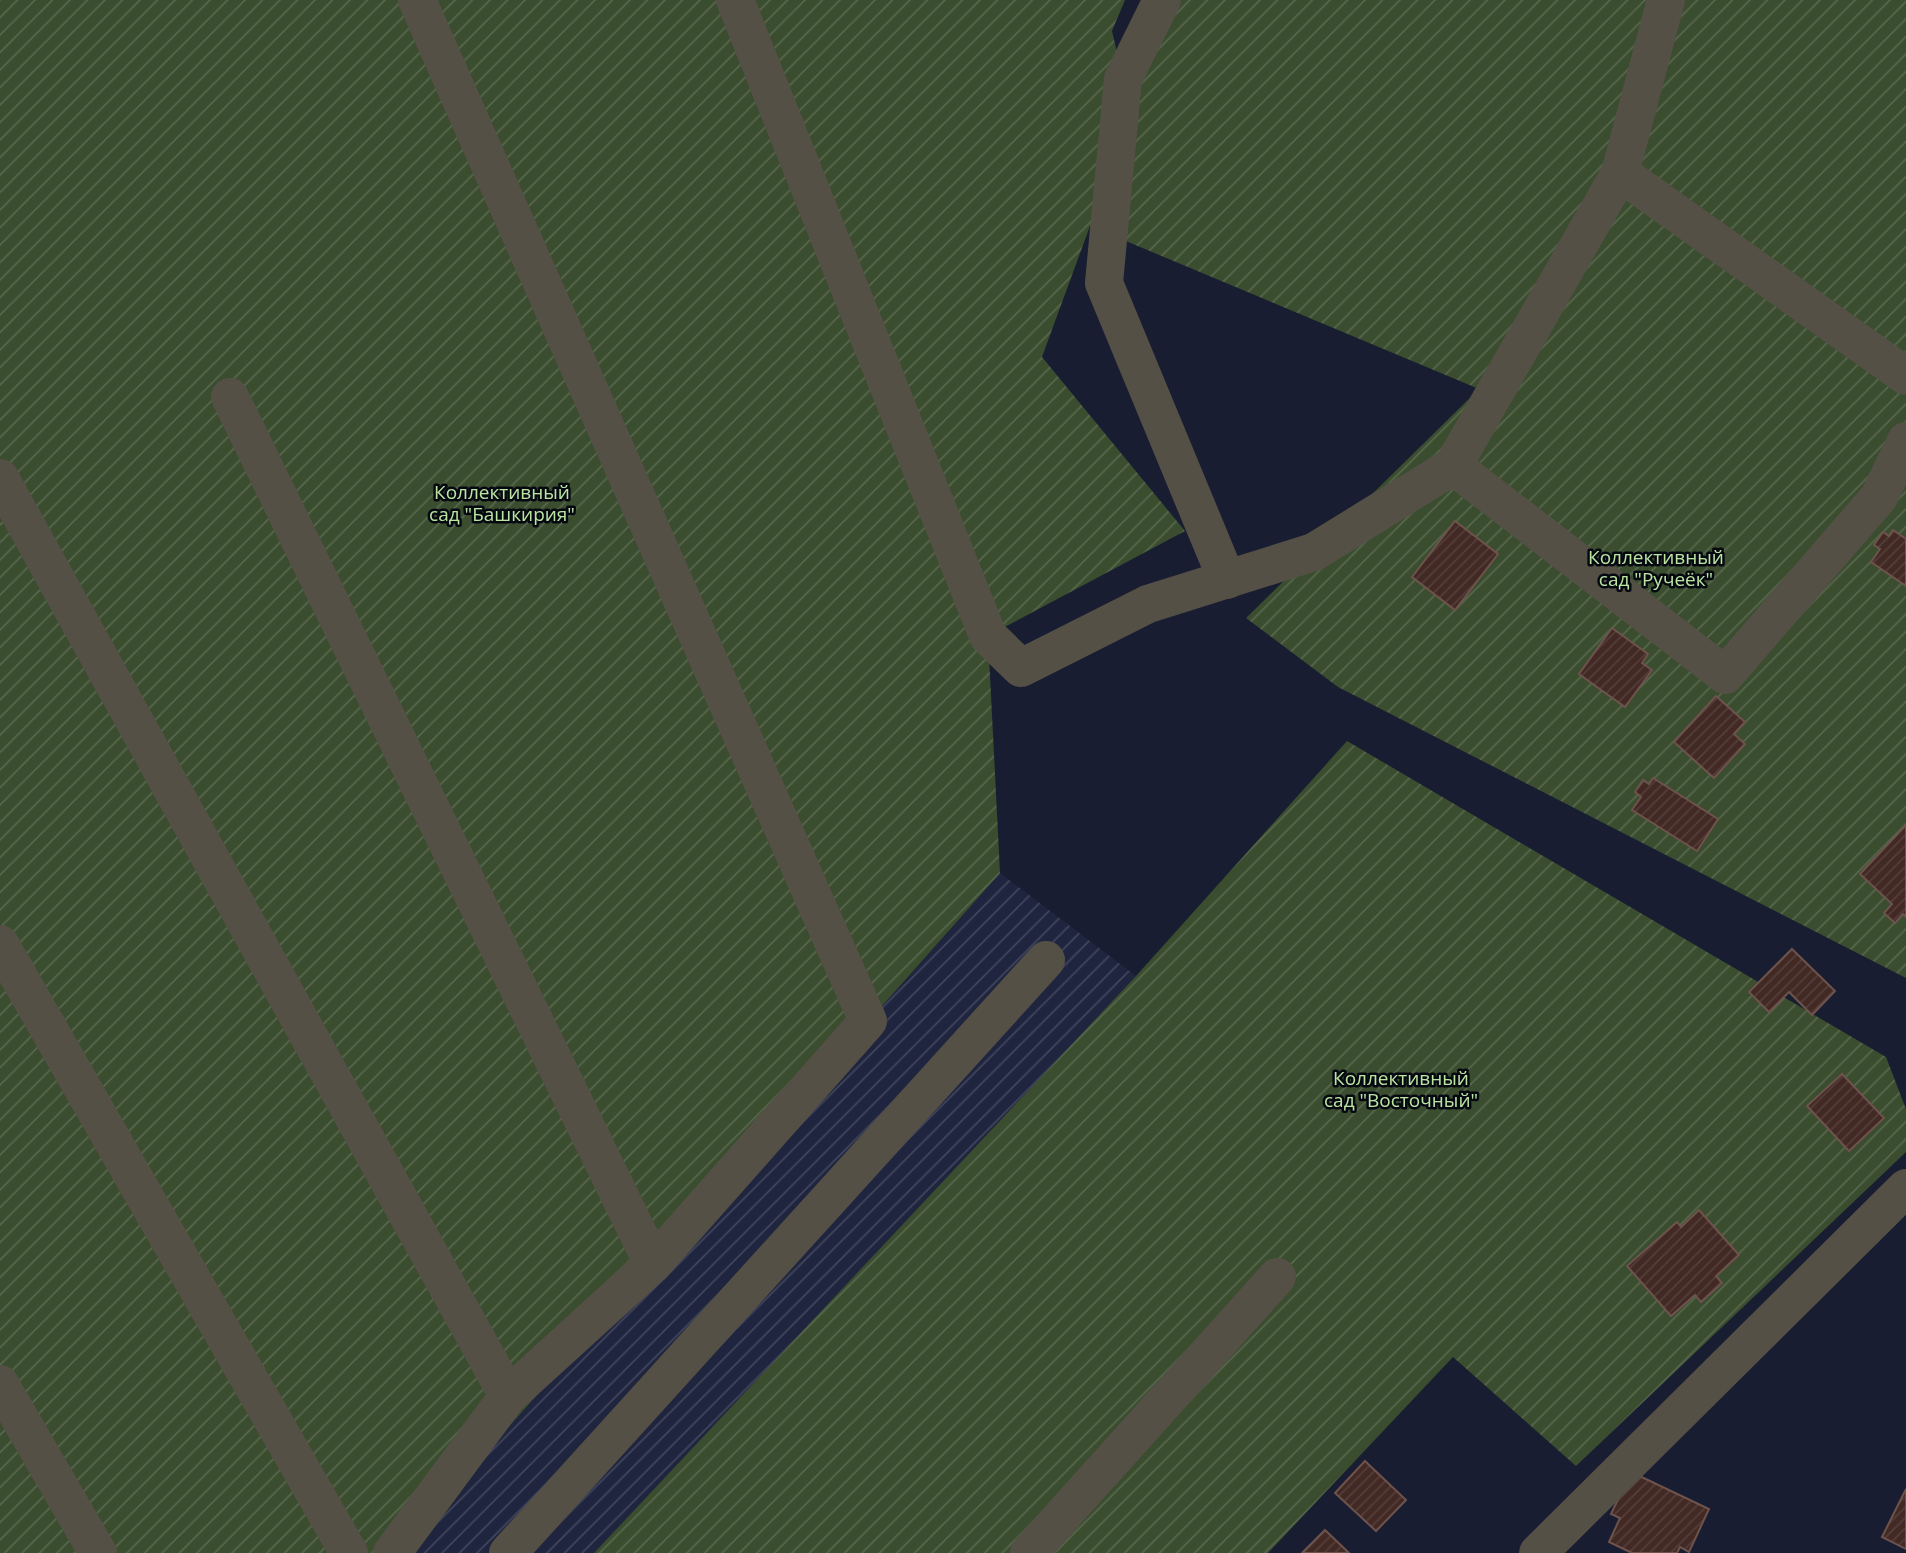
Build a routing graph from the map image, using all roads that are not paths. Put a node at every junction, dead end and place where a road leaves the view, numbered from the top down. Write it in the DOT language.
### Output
graph roads {
  1 [pos="417,0"];
  2 [pos="735,0"];
  3 [pos="1162,0"];
  4 [pos="1666,0"];
  5 [pos="1620,173"];
  6 [pos="1906,376"];
  7 [pos="230,397"];
  8 [pos="1906,441"];
  9 [pos="1453,466"];
  10 [pos="0,478"];
  11 [pos="1227,580"];
  12 [pos="0,944"];
  13 [pos="1046,960"];
  14 [pos="1906,1188"];
  15 [pos="653,1264"];
  16 [pos="1277,1277"];
  17 [pos="0,1384"];
  18 [pos="508,1396"];
  19 [pos="98,1553"];
  20 [pos="349,1553"];
  21 [pos="392,1553"];
  22 [pos="508,1553"];
  23 [pos="1029,1553"];
  24 [pos="1538,1553"];
  1 -- 15 [label="street"];
  2 -- 11 [label="street"];
  3 -- 11 [label="street"];
  4 -- 5 [label="street"];
  5 -- 6 [label="street"];
  5 -- 9 [label="street"];
  7 -- 15 [label="street"];
  8 -- 9 [label="street"];
  9 -- 11 [label="street"];
  10 -- 18 [label="street"];
  12 -- 20 [label="street"];
  13 -- 22 [label="street"];
  14 -- 24 [label="street"];
  15 -- 18 [label="street"];
  16 -- 23 [label="street"];
  17 -- 19 [label="street"];
  18 -- 21 [label="street"];
}
